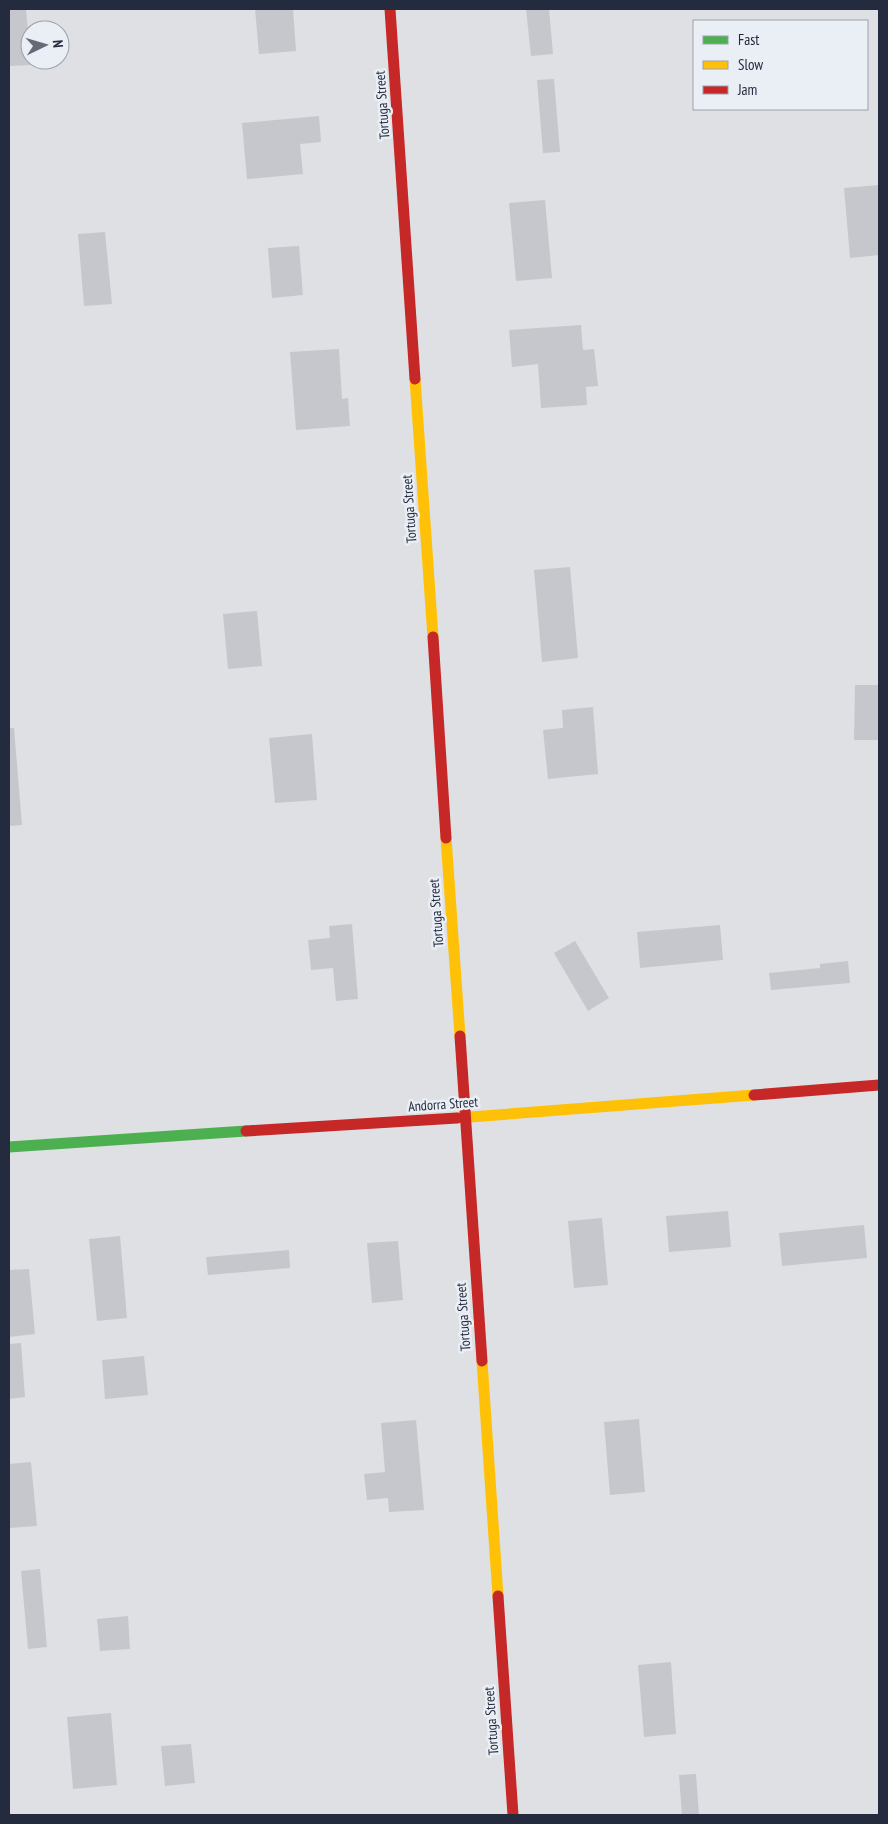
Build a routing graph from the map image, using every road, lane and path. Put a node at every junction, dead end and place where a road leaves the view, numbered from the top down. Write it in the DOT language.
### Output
graph roads {
  1 [pos="390,9"];
  2 [pos="879,1085"];
  3 [pos="465,1117"];
  4 [pos="9,1147"];
  5 [pos="513,1815"];
  1 -- 3 [label="street, Tortuga Street"];
  2 -- 3 [label="street, Andorra Street"];
  3 -- 4 [label="street, Andorra Street"];
  3 -- 5 [label="street, Tortuga Street"];
}
